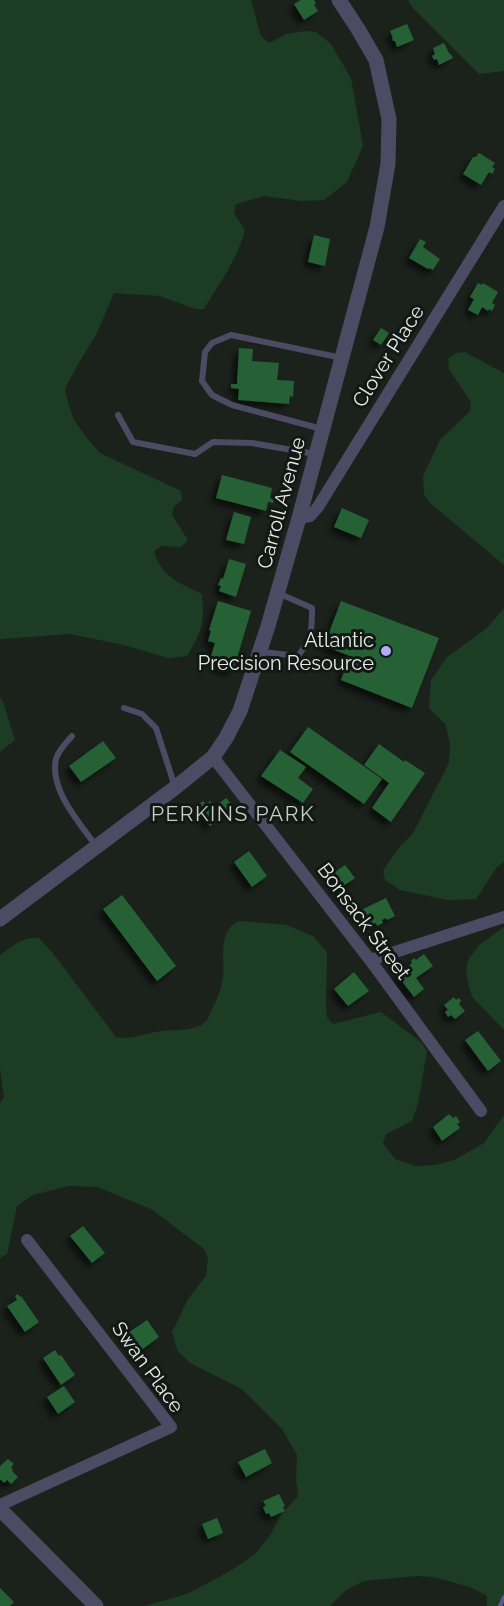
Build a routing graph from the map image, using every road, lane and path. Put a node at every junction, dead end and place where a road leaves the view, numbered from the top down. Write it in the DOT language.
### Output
graph roads {
  1 [pos="339,0"];
  2 [pos="504,206"];
  3 [pos="342,358"];
  4 [pos="118,416"];
  5 [pos="323,429"];
  6 [pos="316,454"];
  7 [pos="299,518"];
  8 [pos="278,593"];
  9 [pos="260,651"];
  10 [pos="124,708"];
  11 [pos="72,736"];
  12 [pos="213,757"];
  13 [pos="176,787"];
  14 [pos="96,846"];
  15 [pos="504,917"];
  16 [pos="0,919"];
  17 [pos="370,960"];
  18 [pos="482,1111"];
  19 [pos="27,1240"];
  20 [pos="0,1507"];
  21 [pos="96,1606"];
  1 -- 3 [label="street, Carroll Avenue"];
  2 -- 7 [label="street, Clover Place"];
  3 -- 5 [label="street, Carroll Avenue"];
  3 -- 5 [label="lane"];
  4 -- 6 [label="lane"];
  5 -- 6 [label="street, Carroll Avenue"];
  6 -- 7 [label="street, Carroll Avenue"];
  7 -- 8 [label="street, Carroll Avenue"];
  8 -- 9 [label="street, Carroll Avenue"];
  8 -- 9 [label="lane"];
  9 -- 12 [label="street, Carroll Avenue"];
  10 -- 13 [label="lane"];
  11 -- 14 [label="lane"];
  12 -- 13 [label="street, Carroll Avenue"];
  12 -- 17 [label="street, Bonsack Street"];
  13 -- 14 [label="street, Carroll Avenue"];
  14 -- 16 [label="street, Carroll Avenue"];
  15 -- 17 [label="street"];
  17 -- 18 [label="street, Bonsack Street"];
  19 -- 20 [label="street, Swan Place"];
  20 -- 21 [label="street"];
}
